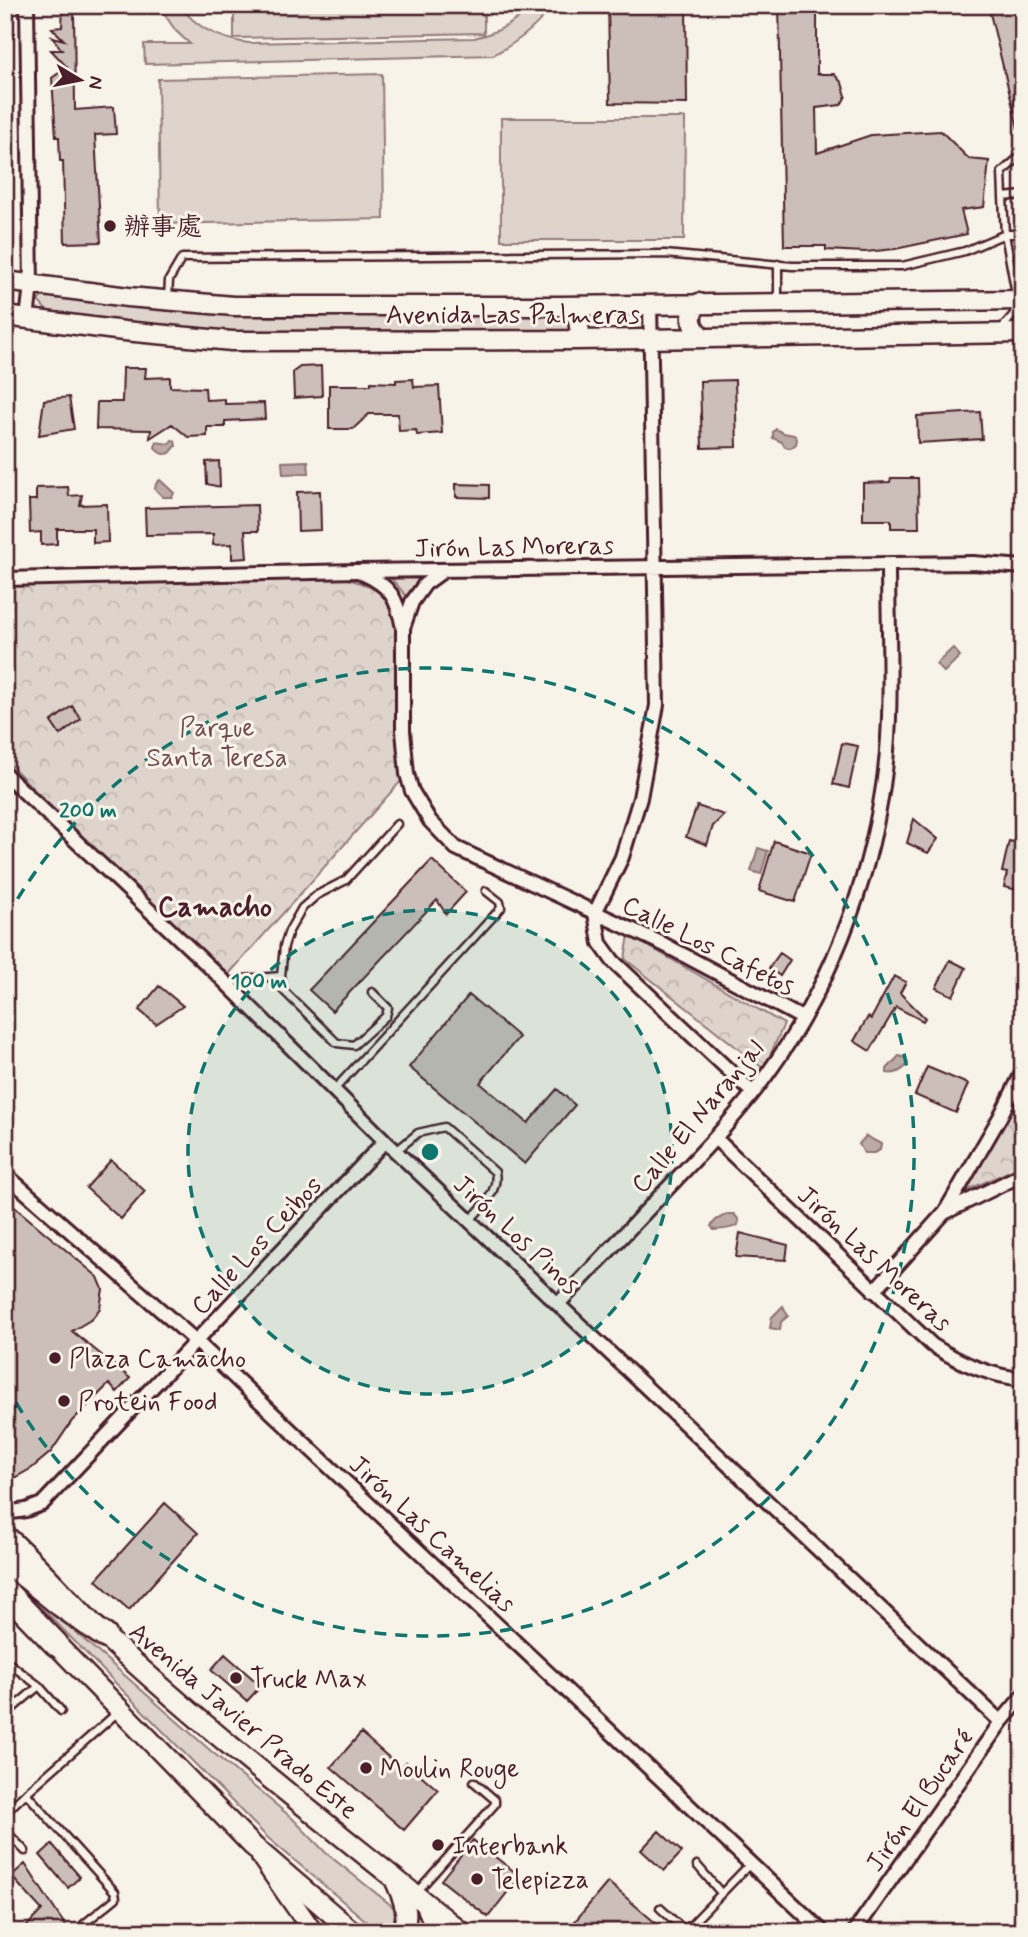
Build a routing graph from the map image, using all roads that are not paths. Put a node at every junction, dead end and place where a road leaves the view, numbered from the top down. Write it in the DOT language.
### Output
graph roads {
  1 [pos="27,5"];
  2 [pos="1023,158"];
  3 [pos="1023,195"];
  4 [pos="1003,197"];
  5 [pos="1006,234"];
  6 [pos="1023,234"];
  7 [pos="778,264"];
  8 [pos="5,281"];
  9 [pos="31,285"];
  10 [pos="1020,300"];
  11 [pos="168,301"];
  12 [pos="778,302"];
  13 [pos="650,303"];
  14 [pos="699,303"];
  15 [pos="562,306"];
  16 [pos="5,316"];
  17 [pos="27,319"];
  18 [pos="1023,333"];
  19 [pos="994,334"];
  20 [pos="704,338"];
  21 [pos="650,339"];
  22 [pos="577,340"];
  23 [pos="888,565"];
  24 [pos="655,567"];
  25 [pos="1023,567"];
  26 [pos="443,570"];
  27 [pos="357,571"];
  28 [pos="5,579"];
  29 [pos="403,628"];
  30 [pos="5,774"];
  31 [pos="397,824"];
  32 [pos="486,891"];
  33 [pos="595,914"];
  34 [pos="281,976"];
  35 [pos="227,984"];
  36 [pos="372,992"];
  37 [pos="803,1018"];
  38 [pos="1023,1070"];
  39 [pos="334,1090"];
  40 [pos="753,1093"];
  41 [pos="715,1138"];
  42 [pos="385,1141"];
  43 [pos="396,1151"];
  44 [pos="5,1174"];
  45 [pos="1023,1174"];
  46 [pos="946,1212"];
  47 [pos="470,1221"];
  48 [pos="874,1291"];
  49 [pos="558,1304"];
  50 [pos="197,1342"];
  51 [pos="1023,1379"];
  52 [pos="5,1513"];
  53 [pos="5,1535"];
  54 [pos="5,1559"];
  55 [pos="5,1594"];
  56 [pos="105,1636"];
  57 [pos="56,1644"];
  58 [pos="5,1666"];
  59 [pos="39,1686"];
  60 [pos="1023,1696"];
  61 [pos="121,1710"];
  62 [pos="61,1711"];
  63 [pos="5,1715"];
  64 [pos="1001,1722"];
  65 [pos="474,1783"];
  66 [pos="26,1793"];
  67 [pos="5,1813"];
  68 [pos="5,1830"];
  69 [pos="253,1846"];
  70 [pos="25,1851"];
  71 [pos="750,1864"];
  72 [pos="697,1865"];
  73 [pos="395,1878"];
  74 [pos="722,1893"];
  75 [pos="419,1898"];
  76 [pos="660,1908"];
  77 [pos="84,1924"];
  78 [pos="313,1932"];
  79 [pos="353,1932"];
  80 [pos="401,1932"];
  81 [pos="437,1932"];
  82 [pos="461,1932"];
  83 [pos="823,1932"];
  84 [pos="854,1932"];
  1 -- 9 [label="street"];
  2 -- 4 [label="lane"];
  3 -- 4 [label="lane"];
  4 -- 5 [label="lane"];
  5 -- 6 [label="lane"];
  5 -- 7 [label="lane"];
  5 -- 10 [label="lane"];
  7 -- 11 [label="lane"];
  7 -- 12 [label="lane"];
  8 -- 9 [label="main road, Avenida Las Palmeras"];
  9 -- 11 [label="main road, Avenida Las Palmeras"];
  9 -- 17 [label="street"];
  10 -- 12 [label="main road, Avenida Las Palmeras"];
  10 -- 19 [label="lane"];
  11 -- 15 [label="main road, Avenida Las Palmeras"];
  12 -- 14 [label="main road, Avenida Las Palmeras"];
  13 -- 14 [label="main road, Avenida Las Palmeras"];
  13 -- 15 [label="main road, Avenida Las Palmeras"];
  13 -- 21 [label="street"];
  14 -- 20 [label="main road"];
  15 -- 22 [label="main road"];
  16 -- 17 [label="main road, Avenida Las Palmeras"];
  17 -- 22 [label="main road, Avenida Las Palmeras"];
  18 -- 19 [label="main road, Avenida Las Palmeras"];
  19 -- 20 [label="main road, Avenida Las Palmeras"];
  20 -- 21 [label="main road, Avenida Las Palmeras"];
  21 -- 22 [label="main road, Avenida Las Palmeras"];
  21 -- 24 [label="street"];
  23 -- 24 [label="street, Jirón Las Moreras"];
  23 -- 25 [label="street, Jirón Las Moreras"];
  23 -- 37 [label="street, Calle El Naranjal"];
  24 -- 26 [label="street, Jirón Las Moreras"];
  24 -- 33 [label="street"];
  26 -- 27 [label="street, Jirón Las Moreras"];
  26 -- 29 [label="street, Calle Los Cafetos"];
  27 -- 28 [label="street, Jirón Las Moreras"];
  27 -- 29 [label="street, Calle Los Cafetos"];
  29 -- 33 [label="street, Calle Los Cafetos"];
  30 -- 35 [label="street, Jirón Los Pinos"];
  31 -- 34 [label="lane"];
  32 -- 39 [label="lane"];
  33 -- 37 [label="street, Calle Los Cafetos"];
  33 -- 40 [label="street, Calle Los Cafetos"];
  34 -- 35 [label="lane"];
  34 -- 36 [label="lane"];
  35 -- 39 [label="street, Jirón Los Pinos"];
  37 -- 40 [label="street, Calle El Naranjal"];
  38 -- 46 [label="street"];
  39 -- 42 [label="street, Jirón Los Pinos"];
  40 -- 41 [label="street, Calle El Naranjal"];
  41 -- 48 [label="street, Jirón Las Moreras"];
  41 -- 49 [label="street, Calle El Naranjal"];
  42 -- 43 [label="street, Jirón Los Pinos"];
  42 -- 50 [label="street, Calle Los Ceibos"];
  43 -- 47 [label="street, Jirón Los Pinos"];
  43 -- 47 [label="lane"];
  44 -- 50 [label="street, Jirón Las Camelias"];
  45 -- 46 [label="street"];
  46 -- 48 [label="street"];
  47 -- 49 [label="street, Jirón Los Pinos"];
  48 -- 51 [label="street, Jirón Las Moreras"];
  49 -- 64 [label="street, Jirón Los Pinos"];
  50 -- 52 [label="street, Calle Los Ceibos"];
  50 -- 71 [label="street, Jirón Las Camelias"];
  53 -- 56 [label="main road, Avenida Javier Prado Este"];
  54 -- 56 [label="highway"];
  55 -- 57 [label="highway"];
  56 -- 73 [label="main road, Avenida Javier Prado Este"];
  57 -- 61 [label="main road"];
  58 -- 59 [label="lane"];
  59 -- 62 [label="lane"];
  59 -- 63 [label="lane"];
  60 -- 64 [label="street, Jirón El Bucaré"];
  61 -- 66 [label="lane"];
  61 -- 69 [label="main road"];
  64 -- 84 [label="street, Jirón El Bucaré"];
  65 -- 75 [label="lane"];
  66 -- 67 [label="lane"];
  66 -- 77 [label="lane"];
  68 -- 70 [label="lane"];
  69 -- 78 [label="main road"];
  69 -- 79 [label="main road"];
  71 -- 74 [label="lane"];
  71 -- 83 [label="street, Jirón Las Camelias"];
  72 -- 74 [label="lane"];
  73 -- 75 [label="main road, Avenida Javier Prado Este"];
  73 -- 80 [label="main road"];
  74 -- 76 [label="lane"];
  75 -- 81 [label="main road"];
  75 -- 82 [label="main road, Avenida Javier Prado Este"];
}
